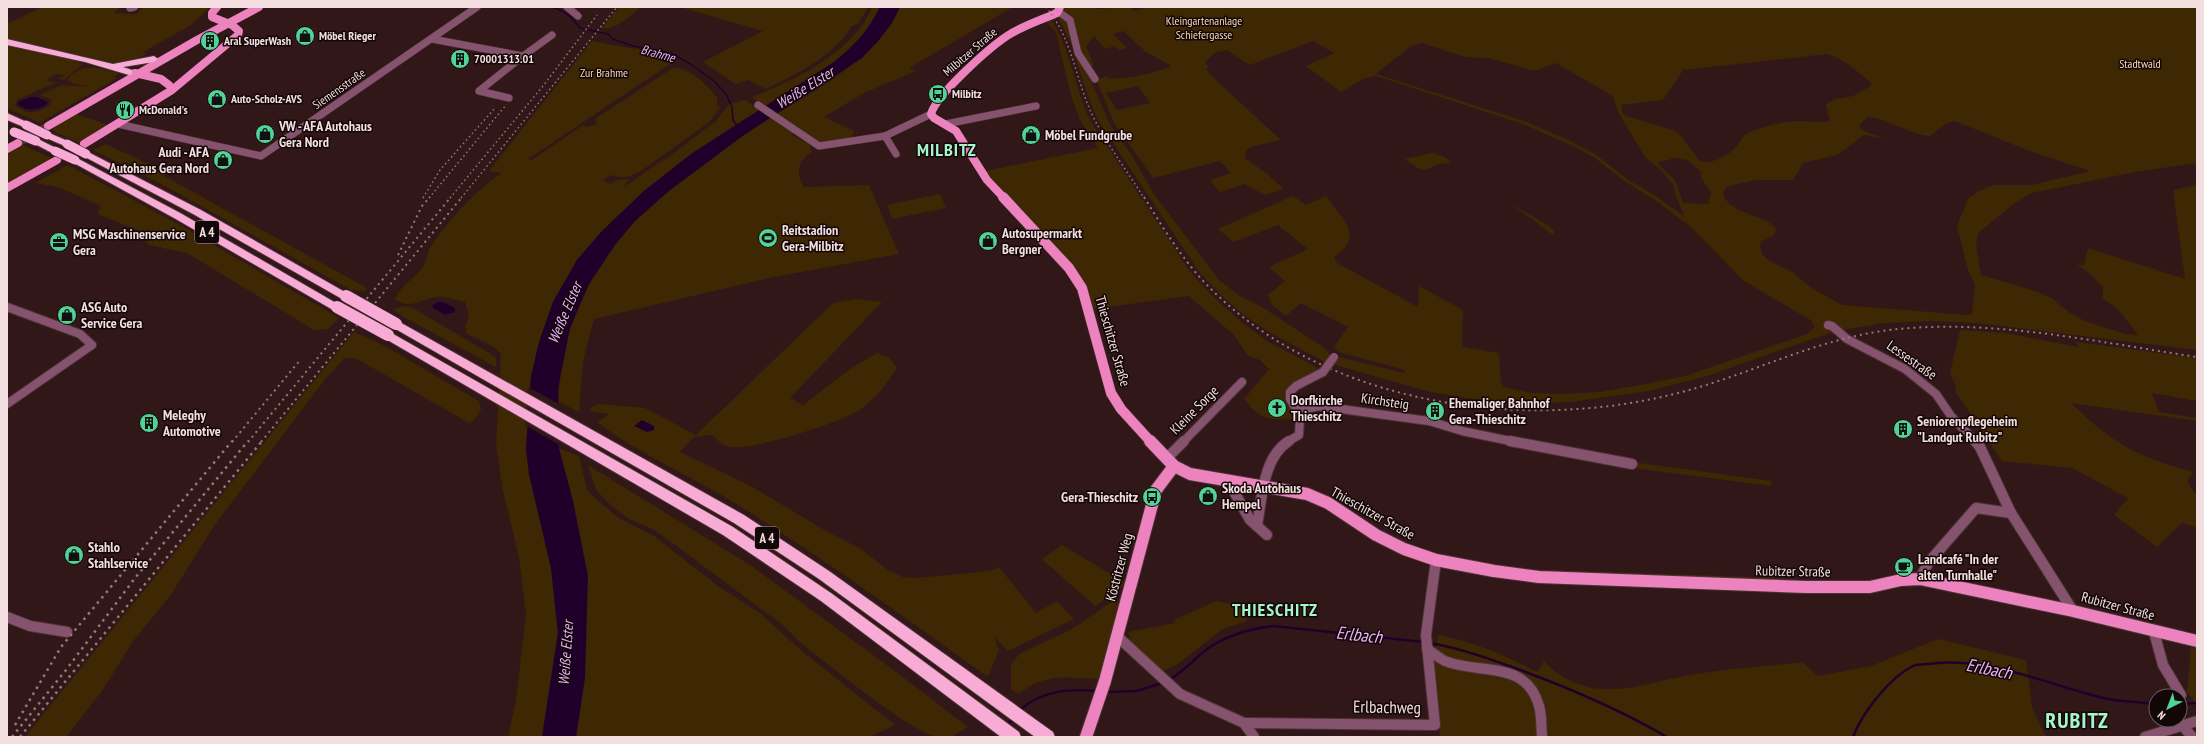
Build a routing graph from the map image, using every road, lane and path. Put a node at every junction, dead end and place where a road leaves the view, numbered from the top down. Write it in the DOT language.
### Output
graph roads {
  1 [pos="217,7"];
  2 [pos="250,7"];
  3 [pos="259,7"];
  4 [pos="477,7"];
  5 [pos="566,7"];
  6 [pos="1060,9"];
  7 [pos="578,16"];
  8 [pos="213,22"];
  9 [pos="224,22"];
  10 [pos="552,35"];
  11 [pos="432,39"];
  12 [pos="7,42"];
  13 [pos="523,56"];
  14 [pos="154,58"];
  15 [pos="117,66"];
  16 [pos="134,72"];
  17 [pos="187,79"];
  18 [pos="1095,79"];
  19 [pos="169,85"];
  20 [pos="166,94"];
  21 [pos="509,98"];
  22 [pos="758,104"];
  23 [pos="1036,106"];
  24 [pos="931,114"];
  25 [pos="7,116"];
  26 [pos="118,124"];
  27 [pos="946,124"];
  28 [pos="46,128"];
  29 [pos="885,136"];
  30 [pos="12,137"];
  31 [pos="7,149"];
  32 [pos="85,149"];
  33 [pos="896,154"];
  34 [pos="56,156"];
  35 [pos="7,188"];
  36 [pos="7,307"];
  37 [pos="1828,325"];
  38 [pos="1334,357"];
  39 [pos="1242,382"];
  40 [pos="7,404"];
  41 [pos="1298,411"];
  42 [pos="1170,462"];
  43 [pos="1632,464"];
  44 [pos="1228,481"];
  45 [pos="1264,488"];
  46 [pos="2003,496"];
  47 [pos="2011,513"];
  48 [pos="1257,526"];
  49 [pos="1267,535"];
  50 [pos="1436,560"];
  51 [pos="1539,576"];
  52 [pos="1920,579"];
  53 [pos="2073,611"];
  54 [pos="7,617"];
  55 [pos="67,632"];
  56 [pos="2154,632"];
  57 [pos="1117,636"];
  58 [pos="2197,641"];
  59 [pos="1427,643"];
  60 [pos="2176,688"];
  61 [pos="1244,723"];
  62 [pos="2176,728"];
  63 [pos="2185,728"];
  64 [pos="1013,737"];
  65 [pos="1047,737"];
  66 [pos="1086,737"];
  67 [pos="1254,737"];
  68 [pos="1542,737"];
  69 [pos="2145,737"];
  70 [pos="2192,737"];
  1 -- 8 [label="main road"];
  2 -- 9 [label="main road"];
  3 -- 9 [label="main road"];
  4 -- 11 [label="street, Siemensstraße"];
  5 -- 7 [label="street"];
  6 -- 18 [label="street"];
  6 -- 24 [label="main road, Milbitzer Straße"];
  8 -- 9 [label="main road"];
  8 -- 14 [label="main road"];
  9 -- 16 [label="main road"];
  9 -- 17 [label="main road"];
  10 -- 13 [label="street"];
  11 -- 13 [label="street"];
  11 -- 26 [label="street, Siemensstraße"];
  12 -- 15 [label="highway"];
  13 -- 21 [label="street"];
  14 -- 15 [label="highway"];
  14 -- 16 [label="main road"];
  15 -- 16 [label="highway"];
  16 -- 19 [label="main road"];
  16 -- 28 [label="main road"];
  17 -- 19 [label="main road"];
  17 -- 20 [label="main road"];
  19 -- 20 [label="main road"];
  20 -- 26 [label="main road"];
  22 -- 29 [label="street"];
  23 -- 27 [label="street"];
  24 -- 27 [label="main road"];
  24 -- 29 [label="street"];
  25 -- 28 [label="highway, A 4, bridge"];
  26 -- 32 [label="main road"];
  27 -- 42 [label="main road, Thieschitzer Straße"];
  28 -- 32 [label="highway, A 4, bridge"];
  29 -- 33 [label="street"];
  30 -- 31 [label="main road"];
  30 -- 34 [label="highway, A 4, bridge"];
  32 -- 65 [label="highway, A 4, bridge"];
  34 -- 35 [label="main road"];
  34 -- 64 [label="highway, A 4, bridge"];
  36 -- 40 [label="street"];
  37 -- 46 [label="street, Lessestraße"];
  38 -- 41 [label="street, bridge"];
  39 -- 42 [label="street, Kleine Sorge"];
  41 -- 43 [label="street, Kirchsteig"];
  41 -- 45 [label="street"];
  42 -- 44 [label="main road, Thieschitzer Straße"];
  42 -- 57 [label="main road, Köstritzer Weg"];
  44 -- 45 [label="main road, Thieschitzer Straße"];
  44 -- 48 [label="street"];
  45 -- 48 [label="street"];
  45 -- 50 [label="main road, Thieschitzer Straße"];
  46 -- 47 [label="street, Rubitzer Straße"];
  47 -- 52 [label="street"];
  47 -- 53 [label="street, Rubitzer Straße"];
  48 -- 49 [label="street"];
  50 -- 51 [label="main road, Thieschitzer Straße"];
  50 -- 59 [label="street, Erlbachweg"];
  51 -- 52 [label="main road, Rubitzer Straße"];
  52 -- 53 [label="main road, Rubitzer Straße"];
  53 -- 56 [label="main road, Rubitzer Straße"];
  54 -- 55 [label="street"];
  56 -- 58 [label="main road, Rubitzer Straße"];
  56 -- 60 [label="street"];
  57 -- 61 [label="street"];
  57 -- 66 [label="main road, Köstritzer Weg"];
  59 -- 61 [label="street, Erlbachweg"];
  59 -- 68 [label="street"];
  61 -- 67 [label="street"];
  62 -- 69 [label="street"];
  63 -- 70 [label="street"];
}
